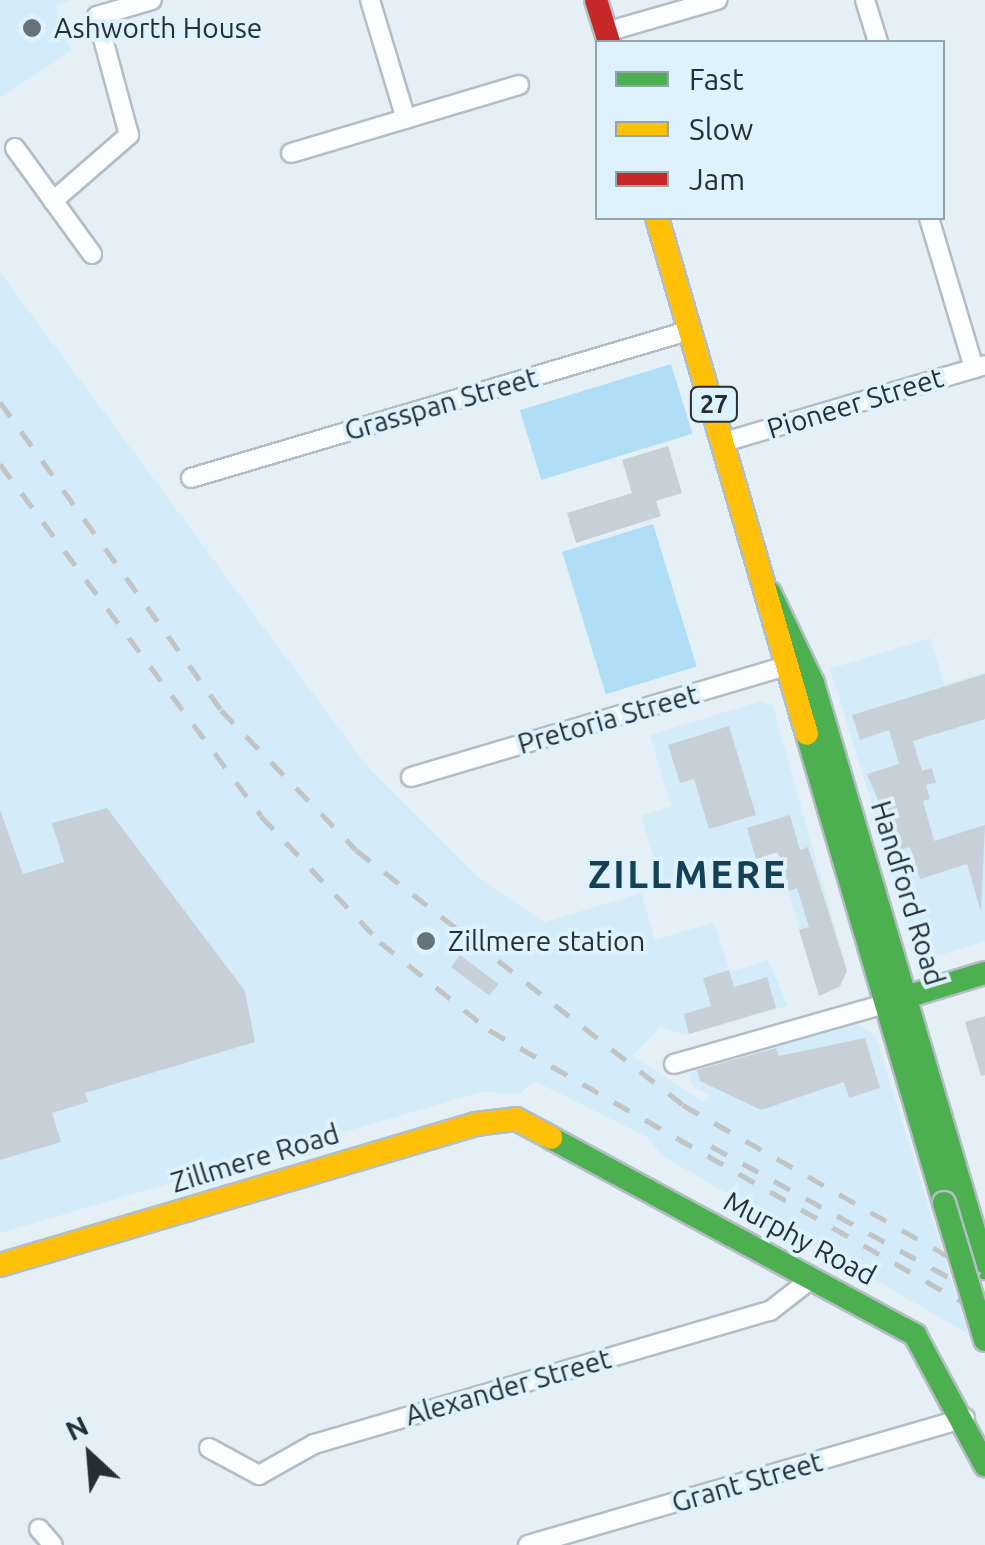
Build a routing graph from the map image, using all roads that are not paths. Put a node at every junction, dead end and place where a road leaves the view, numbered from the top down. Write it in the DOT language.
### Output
graph roads {
  1 [pos="152,0"];
  2 [pos="370,0"];
  3 [pos="596,0"];
  4 [pos="716,0"];
  5 [pos="865,0"];
  6 [pos="607,37"];
  7 [pos="877,40"];
  8 [pos="519,85"];
  9 [pos="406,119"];
  10 [pos="15,148"];
  11 [pos="291,154"];
  12 [pos="53,200"];
  13 [pos="658,220"];
  14 [pos="930,220"];
  15 [pos="92,254"];
  16 [pos="691,330"];
  17 [pos="979,367"];
  18 [pos="724,442"];
  19 [pos="191,478"];
  20 [pos="794,663"];
  21 [pos="411,777"];
  22 [pos="985,973"];
  23 [pos="897,1000"];
  24 [pos="674,1064"];
  25 [pos="528,1122"];
  26 [pos="0,1264"];
  27 [pos="985,1268"];
  28 [pos="810,1280"];
  29 [pos="985,1340"];
  30 [pos="965,1418"];
  31 [pos="209,1448"];
  32 [pos="985,1465"];
  33 [pos="39,1528"];
  34 [pos="52,1545"];
  35 [pos="528,1545"];
  1 -- 12 [label="street"];
  2 -- 9 [label="street"];
  3 -- 6 [label="main road"];
  4 -- 6 [label="street"];
  5 -- 7 [label="street"];
  8 -- 9 [label="street"];
  9 -- 11 [label="street"];
  10 -- 12 [label="street"];
  12 -- 15 [label="street"];
  13 -- 16 [label="main road, Handford Road / 27"];
  14 -- 17 [label="street"];
  16 -- 18 [label="main road, Handford Road / 27"];
  16 -- 19 [label="street, Grasspan Street"];
  17 -- 18 [label="street, Pioneer Street"];
  18 -- 20 [label="main road, Handford Road / 27"];
  20 -- 21 [label="street, Pretoria Street"];
  20 -- 23 [label="main road, Handford Road / 27"];
  22 -- 23 [label="main road"];
  23 -- 24 [label="street"];
  23 -- 27 [label="main road, Handford Road / 27"];
  23 -- 29 [label="main road, Handford Road / 27, bridge"];
  25 -- 26 [label="main road, Zillmere Road"];
  25 -- 28 [label="main road, Murphy Road"];
  28 -- 30 [label="main road, Murphy Road"];
  28 -- 31 [label="street, Alexander Street"];
  30 -- 32 [label="main road, Murphy Road"];
  30 -- 35 [label="street, Grant Street"];
  33 -- 34 [label="street"];
}
